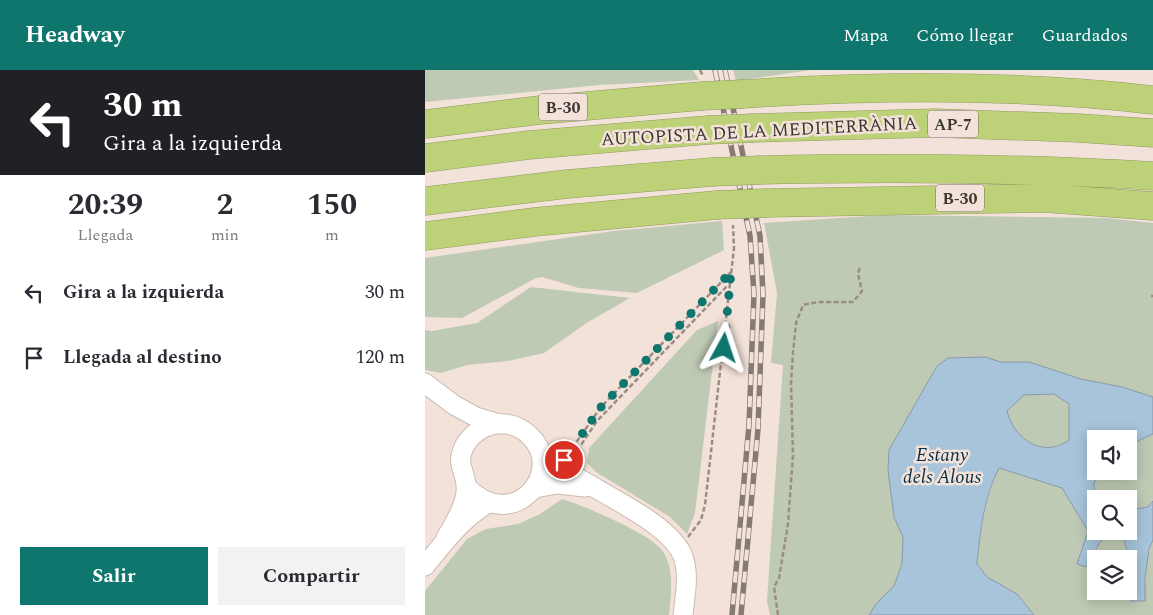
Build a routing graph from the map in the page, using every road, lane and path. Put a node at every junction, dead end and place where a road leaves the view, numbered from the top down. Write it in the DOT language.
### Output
graph roads {
  1 [pos="1153,88"];
  2 [pos="1042,91"];
  3 [pos="1153,100"];
  4 [pos="425,124"];
  5 [pos="1153,133"];
  6 [pos="425,158"];
  7 [pos="1153,176"];
  8 [pos="425,201"];
  9 [pos="1153,206"];
  10 [pos="725,215"];
  11 [pos="425,236"];
  12 [pos="860,266"];
  13 [pos="731,272"];
  14 [pos="729,284"];
  15 [pos="425,383"];
  16 [pos="454,405"];
  17 [pos="500,424"];
  18 [pos="465,445"];
  19 [pos="540,451"];
  20 [pos="565,466"];
  21 [pos="466,486"];
  22 [pos="535,488"];
  23 [pos="591,488"];
  24 [pos="488,503"];
  25 [pos="446,538"];
  26 [pos="681,543"];
  27 [pos="425,566"];
  28 [pos="683,615"];
  29 [pos="778,615"];
  1 -- 2 [label="highway"];
  2 -- 3 [label="highway, B-30"];
  2 -- 4 [label="highway, B-30, bridge"];
  5 -- 6 [label="highway, AUTOPISTA DE LA MEDITERRÀNIA / AP-7, bridge"];
  7 -- 8 [label="highway, bridge"];
  9 -- 10 [label="highway, B-30, bridge"];
  10 -- 11 [label="highway, B-30"];
  10 -- 13 [label="path"];
  12 -- 29 [label="path"];
  13 -- 14 [label="path"];
  13 -- 20 [label="path"];
  14 -- 20 [label="path"];
  14 -- 26 [label="path"];
  15 -- 16 [label="street"];
  16 -- 17 [label="street"];
  16 -- 18 [label="street"];
  17 -- 18 [label="street"];
  17 -- 19 [label="street"];
  18 -- 21 [label="street"];
  19 -- 20 [label="street"];
  19 -- 22 [label="street"];
  20 -- 23 [label="street"];
  21 -- 24 [label="street"];
  21 -- 25 [label="street"];
  22 -- 23 [label="street"];
  22 -- 24 [label="street"];
  23 -- 26 [label="street"];
  24 -- 25 [label="street"];
  25 -- 27 [label="street"];
  26 -- 28 [label="street"];
}
